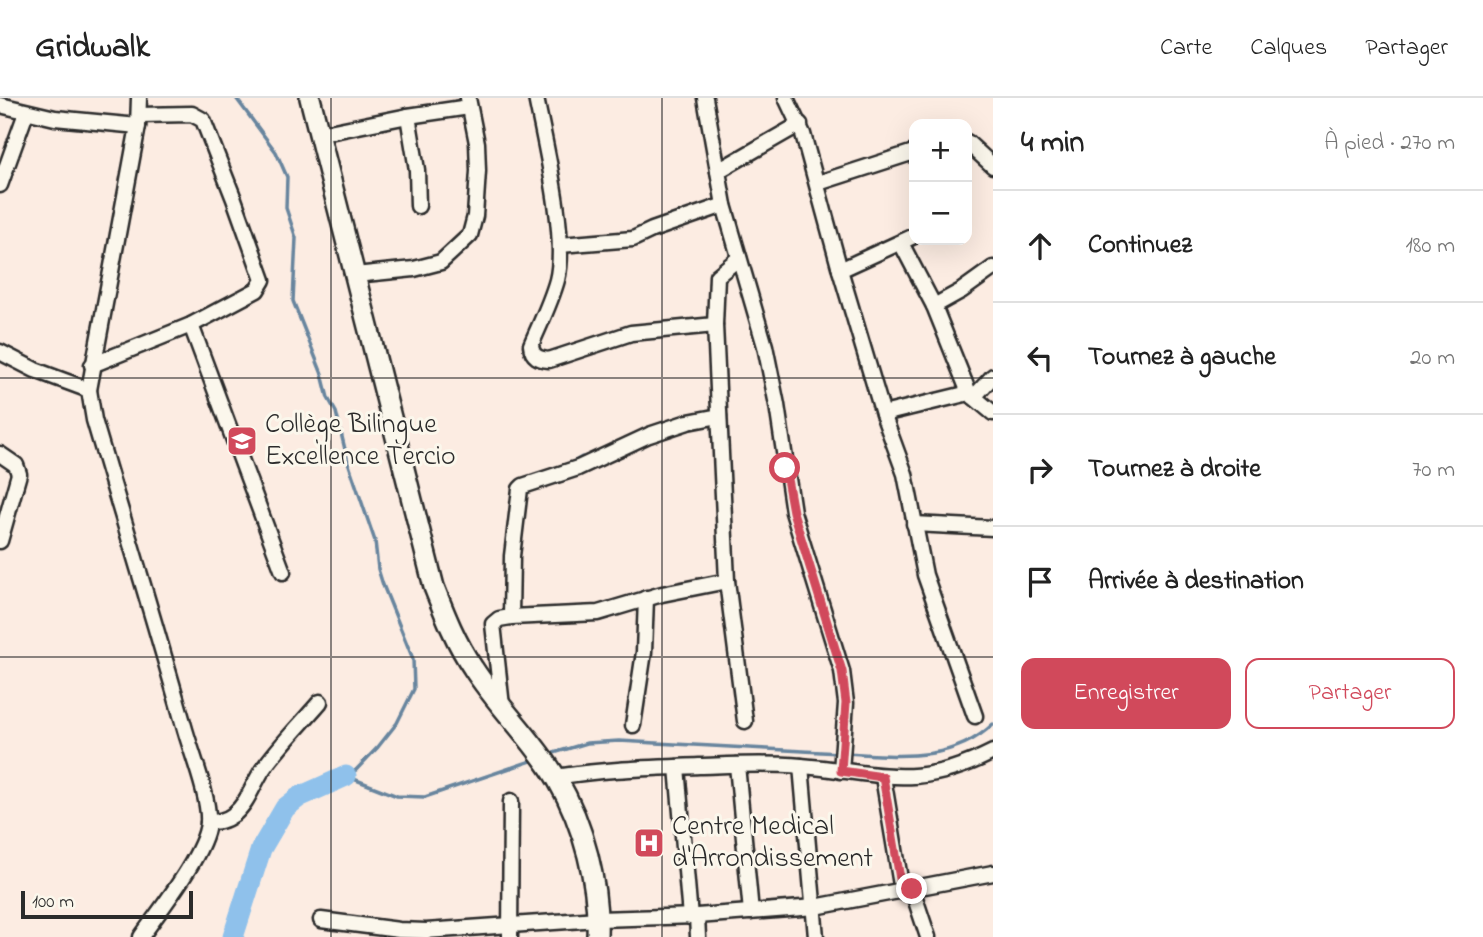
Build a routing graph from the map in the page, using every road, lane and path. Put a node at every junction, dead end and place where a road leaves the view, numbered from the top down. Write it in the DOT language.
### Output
graph roads {
  1 [pos="139,98"];
  2 [pos="310,98"];
  3 [pos="536,98"];
  4 [pos="705,98"];
  5 [pos="786,98"];
  6 [pos="468,103"];
  7 [pos="0,105"];
  8 [pos="26,113"];
  9 [pos="408,116"];
  10 [pos="139,120"];
  11 [pos="800,124"];
  12 [pos="319,134"];
  13 [pos="972,147"];
  14 [pos="909,154"];
  15 [pos="993,166"];
  16 [pos="718,171"];
  17 [pos="818,183"];
  18 [pos="0,185"];
  19 [pos="724,205"];
  20 [pos="418,206"];
  21 [pos="908,240"];
  22 [pos="560,245"];
  23 [pos="739,258"];
  24 [pos="993,268"];
  25 [pos="840,270"];
  26 [pos="355,275"];
  27 [pos="934,306"];
  28 [pos="191,325"];
  29 [pos="715,325"];
  30 [pos="0,352"];
  31 [pos="92,365"];
  32 [pos="993,376"];
  33 [pos="89,390"];
  34 [pos="971,395"];
  35 [pos="993,413"];
  36 [pos="883,414"];
  37 [pos="719,416"];
  38 [pos="0,454"];
  39 [pos="914,524"];
  40 [pos="993,528"];
  41 [pos="0,541"];
  42 [pos="283,572"];
  43 [pos="727,581"];
  44 [pos="646,598"];
  45 [pos="511,617"];
  46 [pos="320,702"];
  47 [pos="502,707"];
  48 [pos="975,716"];
  49 [pos="745,721"];
  50 [pos="633,725"];
  51 [pos="993,752"];
  52 [pos="737,765"];
  53 [pos="801,766"];
  54 [pos="677,767"];
  55 [pos="841,771"];
  56 [pos="553,774"];
  57 [pos="883,777"];
  58 [pos="511,801"];
  59 [pos="208,822"];
  60 [pos="993,873"];
  61 [pos="907,890"];
  62 [pos="815,907"];
  63 [pos="751,912"];
  64 [pos="694,917"];
  65 [pos="321,920"];
  66 [pos="597,928"];
  67 [pos="511,931"];
  68 [pos="141,937"];
  69 [pos="698,937"];
  70 [pos="816,937"];
  71 [pos="928,937"];
  1 -- 10 [label="street"];
  2 -- 12 [label="main road"];
  3 -- 22 [label="street"];
  4 -- 16 [label="street"];
  5 -- 11 [label="street"];
  6 -- 9 [label="street"];
  6 -- 26 [label="street"];
  7 -- 8 [label="street"];
  8 -- 10 [label="street"];
  8 -- 18 [label="street"];
  9 -- 12 [label="street"];
  9 -- 20 [label="street"];
  10 -- 28 [label="street"];
  10 -- 31 [label="street"];
  11 -- 16 [label="street"];
  11 -- 17 [label="street"];
  12 -- 26 [label="main road"];
  13 -- 15 [label="street"];
  14 -- 17 [label="street"];
  16 -- 19 [label="street"];
  17 -- 25 [label="street"];
  19 -- 22 [label="street"];
  19 -- 23 [label="street"];
  21 -- 25 [label="street"];
  21 -- 27 [label="street"];
  22 -- 29 [label="street"];
  23 -- 29 [label="street"];
  23 -- 55 [label="street"];
  24 -- 27 [label="street"];
  25 -- 36 [label="street"];
  26 -- 47 [label="main road"];
  27 -- 34 [label="street"];
  28 -- 31 [label="street"];
  28 -- 42 [label="street"];
  29 -- 37 [label="street"];
  30 -- 33 [label="street"];
  31 -- 33 [label="street"];
  32 -- 34 [label="street"];
  33 -- 59 [label="street"];
  34 -- 35 [label="street"];
  34 -- 36 [label="street"];
  36 -- 39 [label="street"];
  37 -- 43 [label="street"];
  37 -- 45 [label="street"];
  38 -- 41 [label="street"];
  39 -- 40 [label="street"];
  39 -- 48 [label="street"];
  43 -- 44 [label="street"];
  43 -- 49 [label="street"];
  44 -- 45 [label="street"];
  44 -- 50 [label="street"];
  45 -- 47 [label="street"];
  46 -- 59 [label="street"];
  47 -- 56 [label="main road"];
  51 -- 57 [label="street"];
  52 -- 53 [label="street"];
  52 -- 54 [label="street"];
  52 -- 63 [label="street"];
  53 -- 55 [label="street"];
  53 -- 62 [label="street"];
  54 -- 56 [label="street"];
  54 -- 64 [label="street"];
  55 -- 57 [label="street"];
  56 -- 66 [label="main road"];
  57 -- 61 [label="street"];
  58 -- 67 [label="street"];
  59 -- 68 [label="street"];
  60 -- 61 [label="street"];
  61 -- 62 [label="street"];
  61 -- 71 [label="street"];
  62 -- 63 [label="street"];
  62 -- 70 [label="street"];
  63 -- 64 [label="street"];
  64 -- 66 [label="street"];
  64 -- 69 [label="street"];
  65 -- 67 [label="street"];
  66 -- 67 [label="street"];
}
